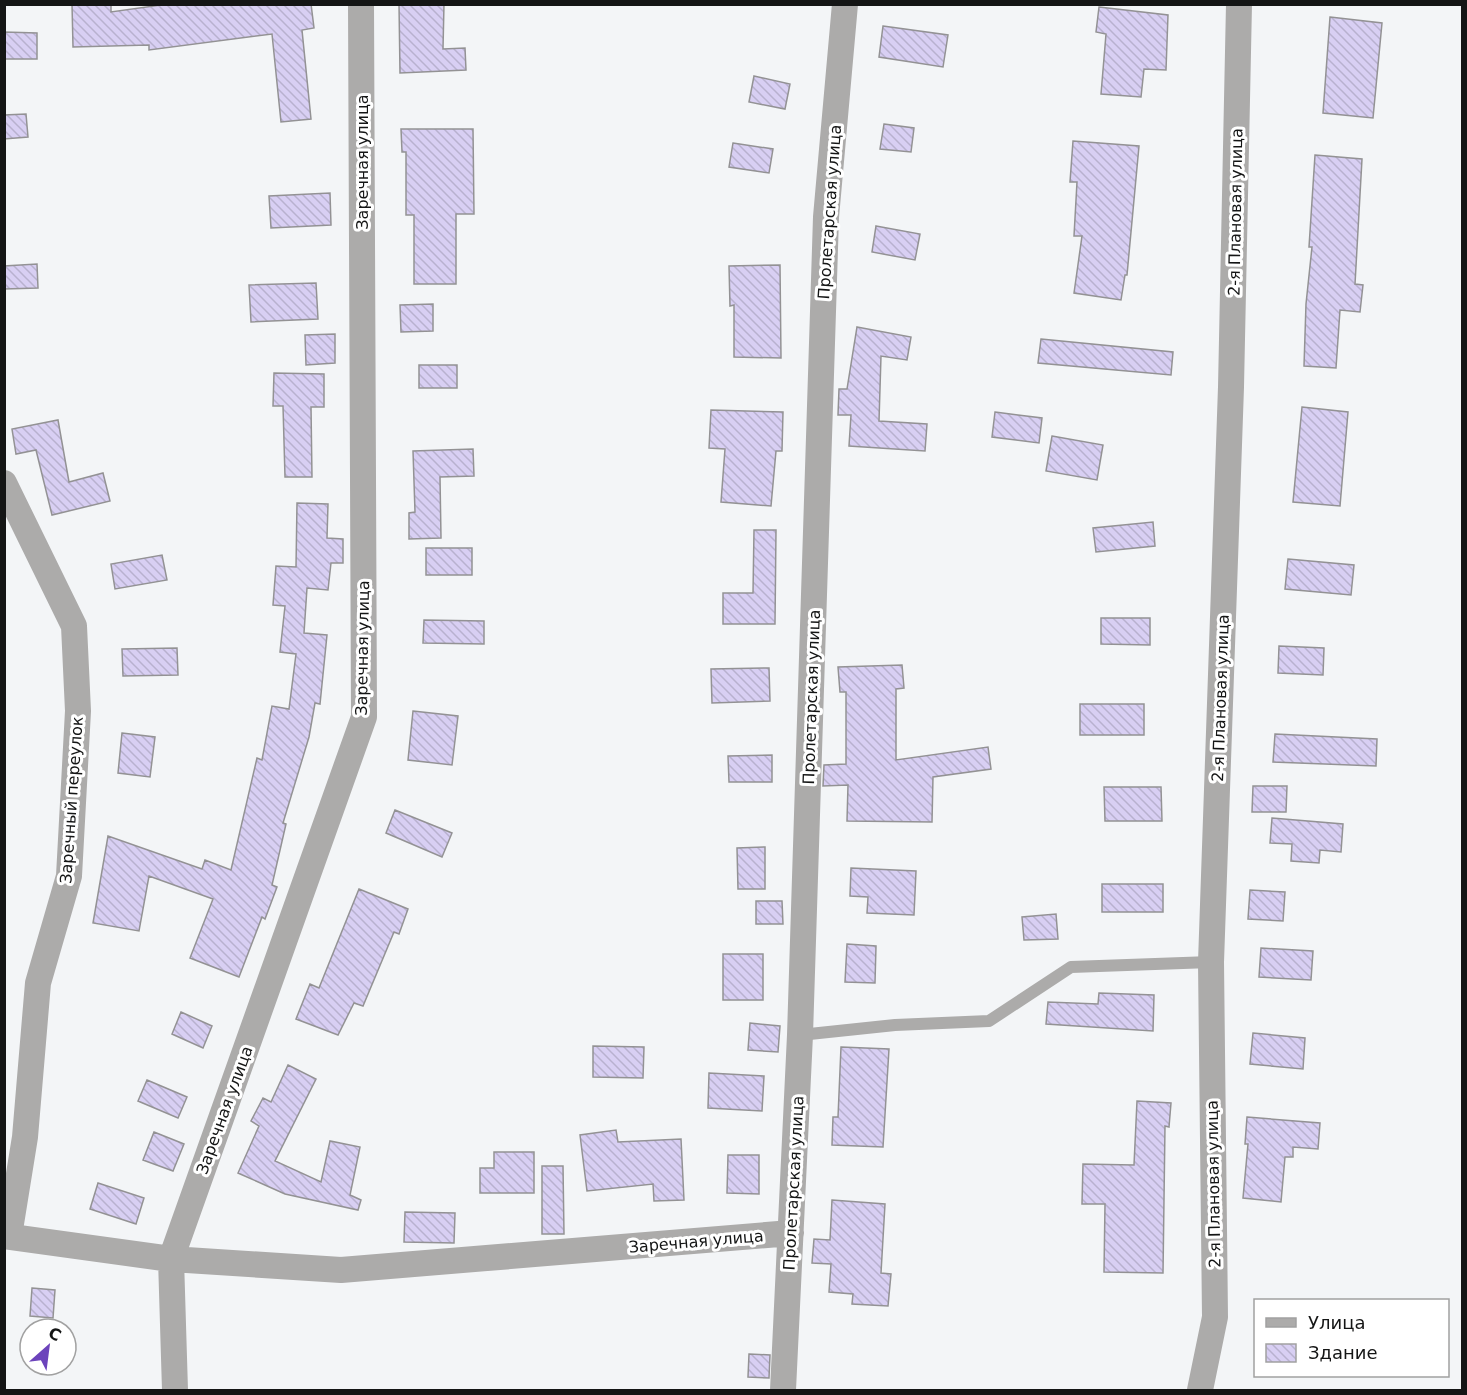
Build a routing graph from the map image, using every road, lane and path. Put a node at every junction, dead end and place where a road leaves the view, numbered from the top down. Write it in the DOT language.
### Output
graph roads {
  1 [pos="361,4"];
  2 [pos="845,4"];
  3 [pos="1239,4"];
  4 [pos="4,483"];
  5 [pos="1211,962"];
  6 [pos="800,1035"];
  7 [pos="791,1233"];
  8 [pos="7,1236"];
  9 [pos="171,1259"];
  10 [pos="175,1390"];
  11 [pos="783,1390"];
  12 [pos="1200,1390"];
  1 -- 9 [label="street, Заречная улица"];
  2 -- 6 [label="street, Пролетарская улица"];
  3 -- 5 [label="street, 2-я Плановая улица"];
  4 -- 8 [label="street, Заречный переулок"];
  5 -- 6 [label="lane"];
  5 -- 12 [label="street, 2-я Плановая улица"];
  6 -- 7 [label="street, Пролетарская улица"];
  7 -- 9 [label="street, Заречная улица"];
  7 -- 11 [label="street, Пролетарская улица"];
  8 -- 9 [label="street, Заречная улица"];
  9 -- 10 [label="street, Заречная улица"];
}
